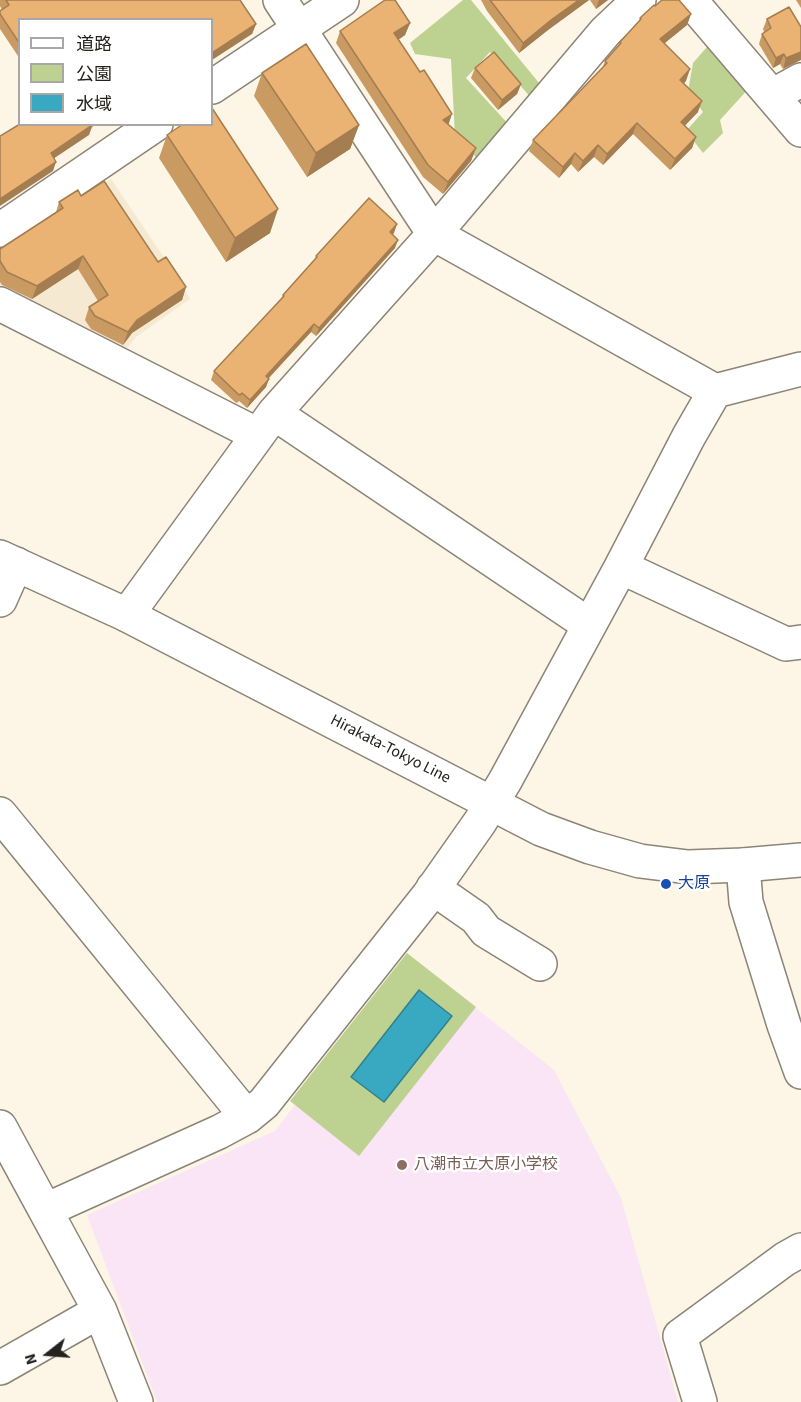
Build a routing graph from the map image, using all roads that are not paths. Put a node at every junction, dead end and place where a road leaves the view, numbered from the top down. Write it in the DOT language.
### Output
graph roads {
  1 [pos="280,0"];
  2 [pos="342,0"];
  3 [pos="639,0"];
  4 [pos="690,0"];
  5 [pos="299,28"];
  6 [pos="801,80"];
  7 [pos="213,86"];
  8 [pos="772,96"];
  9 [pos="153,126"];
  10 [pos="801,130"];
  11 [pos="0,230"];
  12 [pos="434,234"];
  13 [pos="0,304"];
  14 [pos="801,369"];
  15 [pos="715,391"];
  16 [pos="266,424"];
  17 [pos="8,561"];
  18 [pos="621,567"];
  19 [pos="0,600"];
  20 [pos="128,615"];
  21 [pos="589,625"];
  22 [pos="801,642"];
  23 [pos="492,802"];
  24 [pos="0,814"];
  25 [pos="801,860"];
  26 [pos="743,865"];
  27 [pos="433,888"];
  28 [pos="540,964"];
  29 [pos="801,1072"];
  30 [pos="247,1117"];
  31 [pos="0,1127"];
  32 [pos="46,1210"];
  33 [pos="801,1250"];
  34 [pos="100,1311"];
  35 [pos="0,1368"];
  36 [pos="136,1402"];
  37 [pos="700,1402"];
  1 -- 5 [label="street"];
  2 -- 5 [label="street"];
  3 -- 12 [label="street"];
  4 -- 8 [label="street"];
  5 -- 7 [label="street"];
  5 -- 12 [label="street"];
  6 -- 8 [label="street"];
  8 -- 10 [label="street"];
  9 -- 11 [label="street"];
  12 -- 15 [label="street"];
  12 -- 16 [label="street"];
  13 -- 16 [label="street"];
  14 -- 15 [label="street"];
  15 -- 18 [label="street"];
  16 -- 20 [label="street"];
  16 -- 21 [label="street"];
  17 -- 19 [label="street"];
  17 -- 20 [label="street, Hirakata-Tokyo Line"];
  18 -- 21 [label="street"];
  18 -- 22 [label="street"];
  20 -- 23 [label="street, Hirakata-Tokyo Line"];
  21 -- 23 [label="street"];
  23 -- 26 [label="street, Hirakata-Tokyo Line"];
  23 -- 27 [label="street"];
  24 -- 30 [label="street"];
  25 -- 26 [label="street, Hirakata-Tokyo Line"];
  26 -- 29 [label="street"];
  27 -- 28 [label="street"];
  27 -- 30 [label="street"];
  30 -- 32 [label="street"];
  31 -- 32 [label="street"];
  32 -- 34 [label="street"];
  33 -- 37 [label="street"];
  34 -- 35 [label="street"];
  34 -- 36 [label="street"];
}
